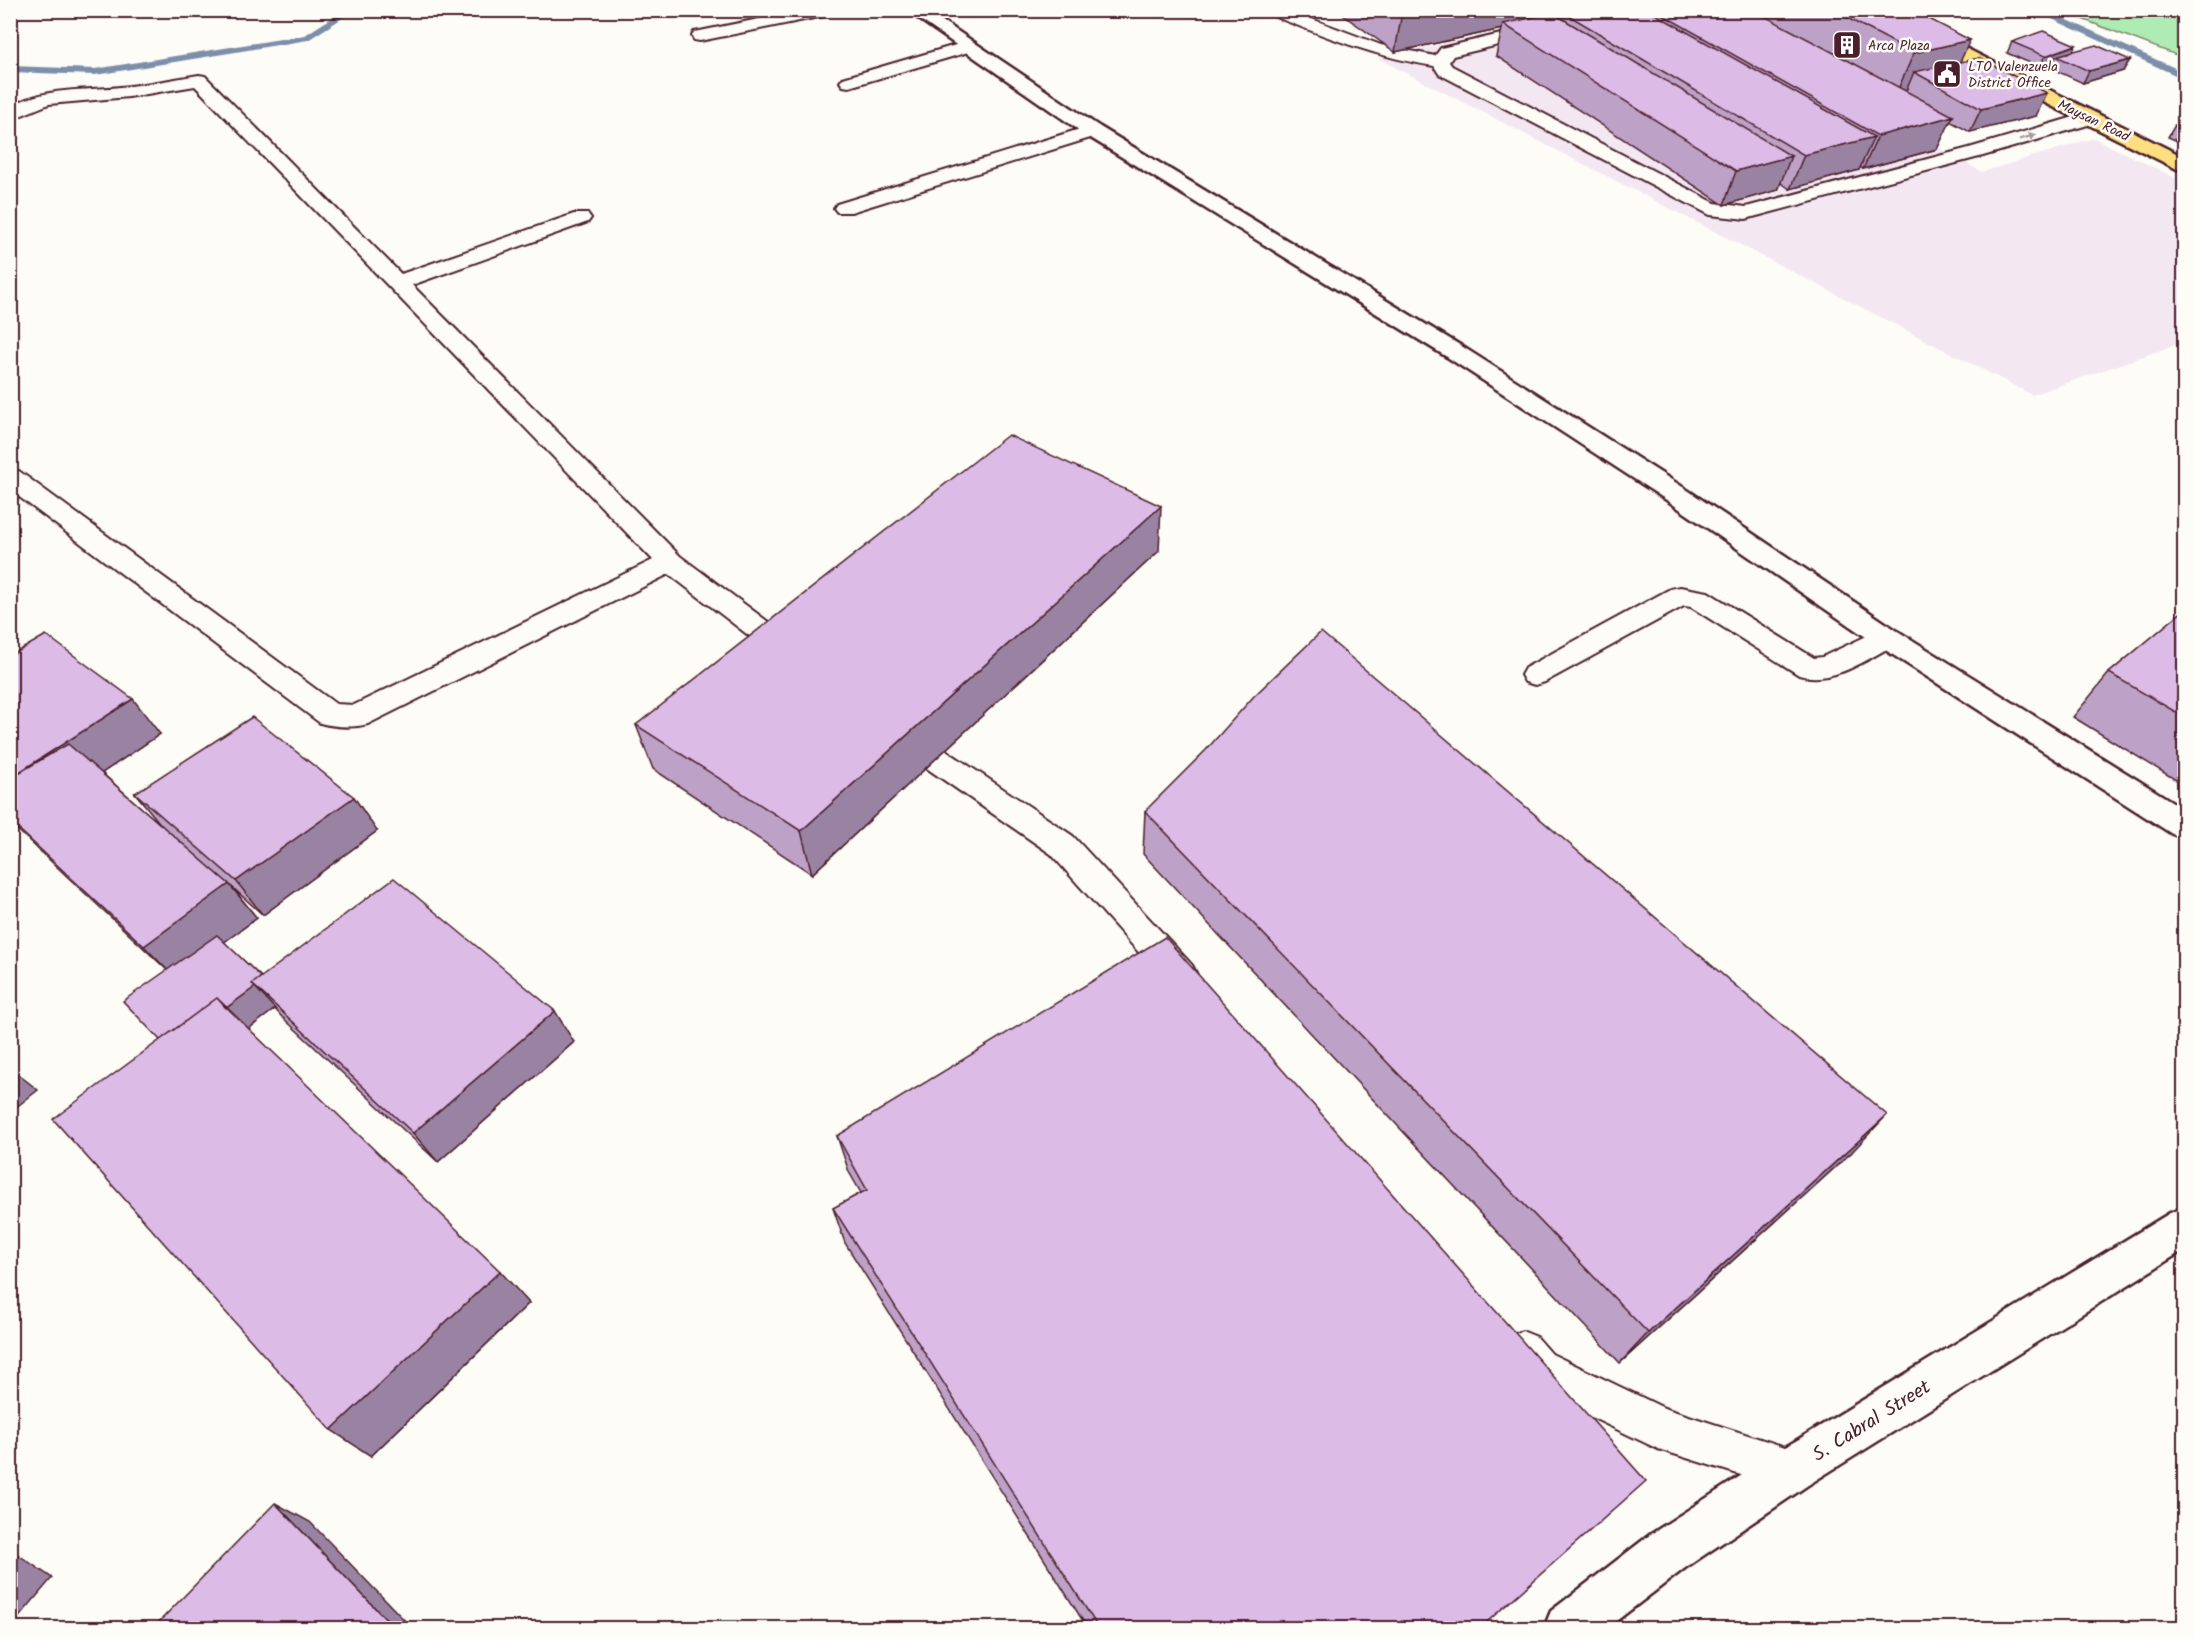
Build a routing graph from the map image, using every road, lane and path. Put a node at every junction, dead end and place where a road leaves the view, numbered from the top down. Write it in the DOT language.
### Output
graph roads {
  1 [pos="829,10"];
  2 [pos="914,10"];
  3 [pos="1272,10"];
  4 [pos="1626,10"];
  5 [pos="1874,10"];
  6 [pos="700,36"];
  7 [pos="966,47"];
  8 [pos="1440,62"];
  9 [pos="849,82"];
  10 [pos="10,115"];
  11 [pos="2091,118"];
  12 [pos="1093,131"];
  13 [pos="1955,141"];
  14 [pos="1976,152"];
  15 [pos="2184,165"];
  16 [pos="844,208"];
  17 [pos="581,218"];
  18 [pos="396,283"];
  19 [pos="10,477"];
  20 [pos="670,562"];
  21 [pos="1886,638"];
  22 [pos="794,656"];
  23 [pos="1535,675"];
  24 [pos="936,759"];
  25 [pos="2184,825"];
  26 [pos="1199,996"];
  27 [pos="2184,1227"];
  28 [pos="1497,1325"];
  29 [pos="1792,1469"];
  30 [pos="1568,1629"];
  1 -- 6 [label="lane"];
  2 -- 7 [label="street"];
  3 -- 8 [label="lane"];
  4 -- 8 [label="lane"];
  5 -- 11 [label="main road, Maysan Road"];
  7 -- 9 [label="lane"];
  7 -- 12 [label="street"];
  8 -- 14 [label="lane"];
  10 -- 18 [label="lane"];
  14 -- 11 [label="lane, one-way"];
  11 -- 15 [label="main road, Maysan Road"];
  12 -- 16 [label="lane"];
  12 -- 21 [label="street"];
  13 -- 14 [label="lane"];
  17 -- 18 [label="lane"];
  18 -- 20 [label="lane"];
  19 -- 20 [label="lane"];
  20 -- 22 [label="lane"];
  21 -- 23 [label="lane"];
  21 -- 25 [label="street"];
  24 -- 26 [label="lane"];
  27 -- 29 [label="street, S. Cabral Street"];
  28 -- 29 [label="lane"];
  29 -- 30 [label="street, S. Cabral Street"];
}
